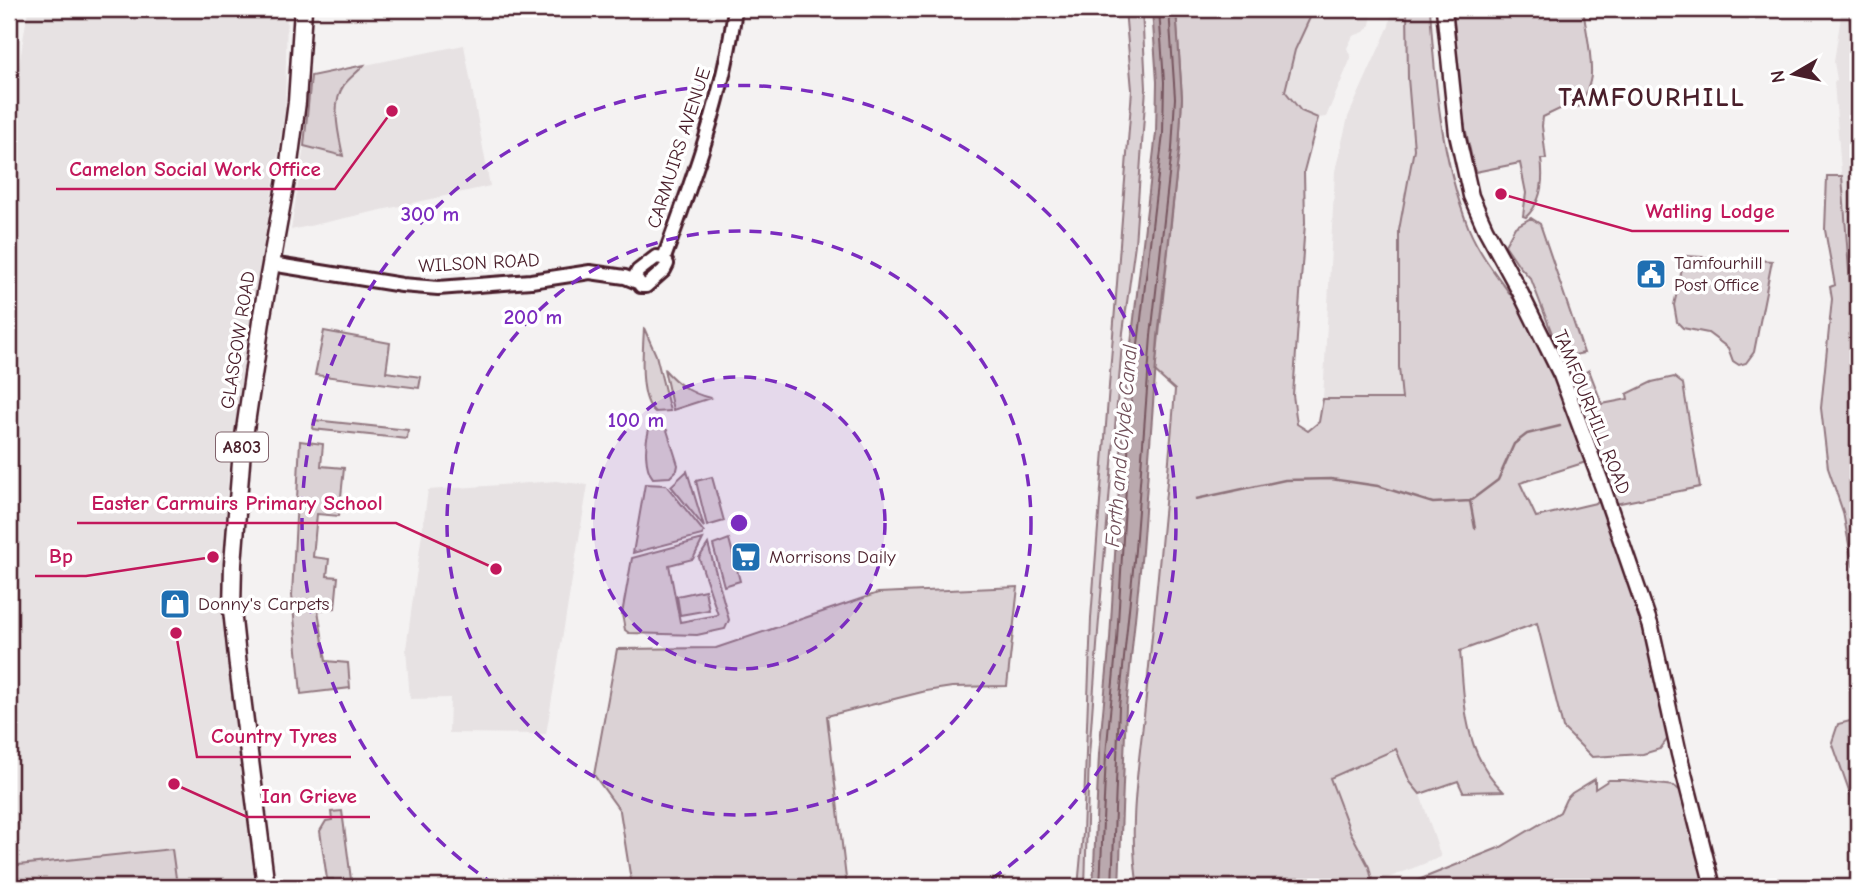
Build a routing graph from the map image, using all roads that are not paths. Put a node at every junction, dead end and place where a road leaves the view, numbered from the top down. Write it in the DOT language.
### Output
graph roads {
  1 [pos="303,9"];
  2 [pos="735,9"];
  3 [pos="1444,9"];
  4 [pos="271,264"];
  5 [pos="637,276"];
  6 [pos="266,887"];
  7 [pos="1713,887"];
  1 -- 4 [label="main road, GLASGOW ROAD / A803"];
  2 -- 5 [label="street, CARMUIRS AVENUE"];
  3 -- 7 [label="main road, TAMFOURHILL ROAD"];
  4 -- 5 [label="street, WILSON ROAD"];
  4 -- 6 [label="main road, GLASGOW ROAD / A803"];
}
